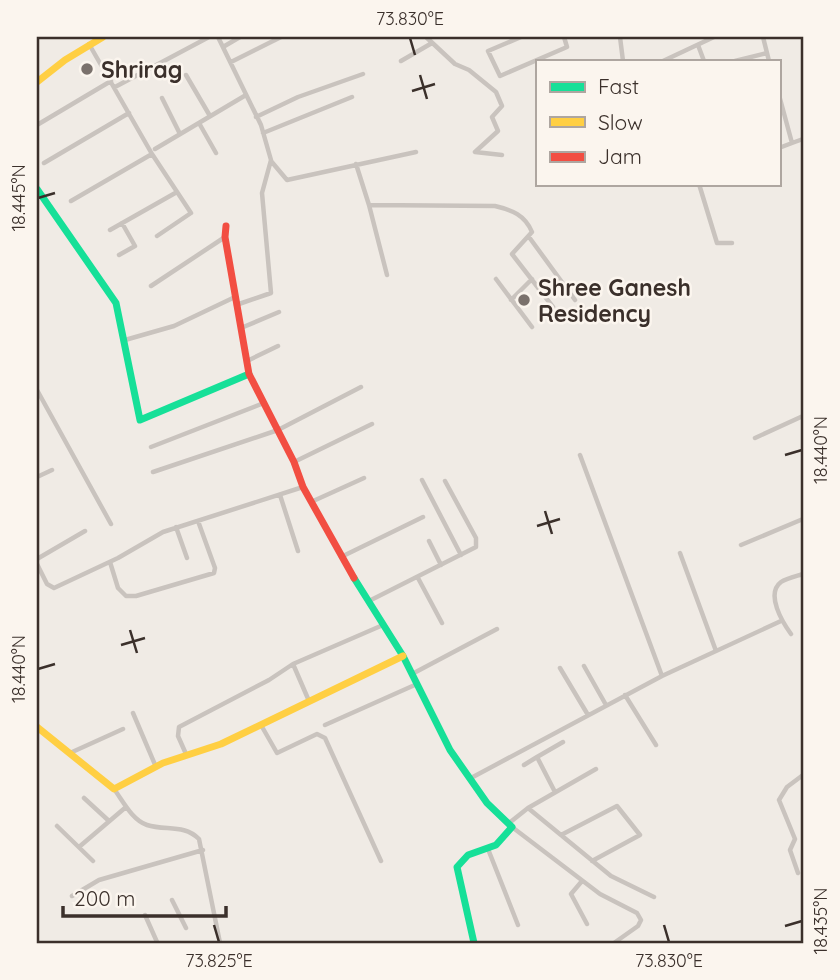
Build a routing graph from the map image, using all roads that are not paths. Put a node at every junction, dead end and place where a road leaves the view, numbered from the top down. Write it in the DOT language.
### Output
graph roads {
  1 [pos="83,37"];
  2 [pos="103,37"];
  3 [pos="209,37"];
  4 [pos="219,37"];
  5 [pos="240,37"];
  6 [pos="281,37"];
  7 [pos="426,37"];
  8 [pos="521,37"];
  9 [pos="564,37"];
  10 [pos="620,37"];
  11 [pos="714,37"];
  12 [pos="763,37"];
  13 [pos="432,43"];
  14 [pos="88,45"];
  15 [pos="698,45"];
  16 [pos="223,47"];
  17 [pos="767,52"];
  18 [pos="538,60"];
  19 [pos="623,60"];
  20 [pos="665,60"];
  21 [pos="704,60"];
  22 [pos="739,60"];
  23 [pos="769,60"];
  24 [pos="401,61"];
  25 [pos="536,61"];
  26 [pos="231,62"];
  27 [pos="363,74"];
  28 [pos="186,75"];
  29 [pos="111,81"];
  30 [pos="37,82"];
  31 [pos="115,87"];
  32 [pos="246,95"];
  33 [pos="162,97"];
  34 [pos="352,97"];
  35 [pos="780,99"];
  36 [pos="129,113"];
  37 [pos="210,116"];
  38 [pos="257,117"];
  39 [pos="199,123"];
  40 [pos="37,125"];
  41 [pos="263,133"];
  42 [pos="180,134"];
  43 [pos="803,139"];
  44 [pos="792,143"];
  45 [pos="780,148"];
  46 [pos="153,152"];
  47 [pos="416,152"];
  48 [pos="216,153"];
  49 [pos="502,155"];
  50 [pos="271,160"];
  51 [pos="44,163"];
  52 [pos="356,164"];
  53 [pos="699,186"];
  54 [pos="37,189"];
  55 [pos="177,192"];
  56 [pos="71,201"];
  57 [pos="369,205"];
  58 [pos="122,223"];
  59 [pos="226,226"];
  60 [pos="110,230"];
  61 [pos="157,236"];
  62 [pos="225,237"];
  63 [pos="529,237"];
  64 [pos="732,243"];
  65 [pos="119,255"];
  66 [pos="387,275"];
  67 [pos="496,279"];
  68 [pos="532,279"];
  69 [pos="151,286"];
  70 [pos="511,300"];
  71 [pos="575,300"];
  72 [pos="235,301"];
  73 [pos="552,307"];
  74 [pos="279,312"];
  75 [pos="532,327"];
  76 [pos="240,329"];
  77 [pos="125,340"];
  78 [pos="278,346"];
  79 [pos="247,361"];
  80 [pos="249,374"];
  81 [pos="361,387"];
  82 [pos="37,390"];
  83 [pos="264,403"];
  84 [pos="803,416"];
  85 [pos="372,424"];
  86 [pos="278,429"];
  87 [pos="755,438"];
  88 [pos="151,447"];
  89 [pos="580,455"];
  90 [pos="294,461"];
  91 [pos="52,470"];
  92 [pos="153,472"];
  93 [pos="37,477"];
  94 [pos="364,478"];
  95 [pos="422,480"];
  96 [pos="445,481"];
  97 [pos="303,487"];
  98 [pos="280,495"];
  99 [pos="311,502"];
  100 [pos="424,517"];
  101 [pos="803,519"];
  102 [pos="198,521"];
  103 [pos="111,524"];
  104 [pos="176,527"];
  105 [pos="85,531"];
  106 [pos="429,541"];
  107 [pos="741,545"];
  108 [pos="298,551"];
  109 [pos="680,553"];
  110 [pos="461,555"];
  111 [pos="341,557"];
  112 [pos="187,558"];
  113 [pos="37,559"];
  114 [pos="110,562"];
  115 [pos="37,564"];
  116 [pos="441,565"];
  117 [pos="803,574"];
  118 [pos="418,578"];
  119 [pos="368,601"];
  120 [pos="781,621"];
  121 [pos="442,623"];
  122 [pos="383,625"];
  123 [pos="497,629"];
  124 [pos="791,634"];
  125 [pos="716,651"];
  126 [pos="403,656"];
  127 [pos="293,664"];
  128 [pos="584,666"];
  129 [pos="560,668"];
  130 [pos="412,674"];
  131 [pos="662,676"];
  132 [pos="417,684"];
  133 [pos="625,695"];
  134 [pos="309,701"];
  135 [pos="606,705"];
  136 [pos="133,713"];
  137 [pos="588,715"];
  138 [pos="261,724"];
  139 [pos="325,725"];
  140 [pos="37,727"];
  141 [pos="123,729"];
  142 [pos="564,742"];
  143 [pos="656,745"];
  144 [pos="69,753"];
  145 [pos="186,754"];
  146 [pos="537,757"];
  147 [pos="524,765"];
  148 [pos="156,767"];
  149 [pos="596,769"];
  150 [pos="802,774"];
  151 [pos="471,778"];
  152 [pos="114,789"];
  153 [pos="555,792"];
  154 [pos="84,798"];
  155 [pos="127,807"];
  156 [pos="528,808"];
  157 [pos="109,822"];
  158 [pos="510,825"];
  159 [pos="57,826"];
  160 [pos="561,835"];
  161 [pos="79,847"];
  162 [pos="488,849"];
  163 [pos="203,850"];
  164 [pos="93,861"];
  165 [pos="381,861"];
  166 [pos="592,861"];
  167 [pos="798,873"];
  168 [pos="583,881"];
  169 [pos="72,896"];
  170 [pos="654,897"];
  171 [pos="172,900"];
  172 [pos="145,915"];
  173 [pos="587,924"];
  174 [pos="518,925"];
  175 [pos="186,928"];
  176 [pos="158,942"];
  177 [pos="220,943"];
  178 [pos="474,943"];
  179 [pos="614,943"];
  1 -- 14 [label="street"];
  2 -- 14 [label="street"];
  3 -- 31 [label="street"];
  4 -- 16 [label="street"];
  5 -- 16 [label="street"];
  6 -- 26 [label="street"];
  7 -- 13 [label="street"];
  8 -- 25 [label="street"];
  9 -- 18 [label="street"];
  10 -- 19 [label="street"];
  11 -- 15 [label="street"];
  12 -- 17 [label="street"];
  13 -- 24 [label="street"];
  13 -- 49 [label="street"];
  14 -- 29 [label="street"];
  14 -- 30 [label="street"];
  15 -- 20 [label="street"];
  15 -- 21 [label="street"];
  16 -- 26 [label="street"];
  17 -- 22 [label="street"];
  17 -- 23 [label="street"];
  26 -- 32 [label="street"];
  27 -- 38 [label="street"];
  28 -- 37 [label="street"];
  29 -- 31 [label="street"];
  29 -- 40 [label="street"];
  31 -- 36 [label="street"];
  32 -- 37 [label="street"];
  32 -- 38 [label="street"];
  33 -- 42 [label="street"];
  34 -- 41 [label="street"];
  35 -- 44 [label="street"];
  36 -- 46 [label="street"];
  36 -- 51 [label="street"];
  37 -- 39 [label="street"];
  38 -- 41 [label="street"];
  39 -- 42 [label="street"];
  39 -- 48 [label="street"];
  41 -- 50 [label="street"];
  42 -- 46 [label="street"];
  43 -- 44 [label="street"];
  44 -- 45 [label="street"];
  46 -- 55 [label="street"];
  46 -- 56 [label="street"];
  47 -- 52 [label="street"];
  50 -- 52 [label="street"];
  50 -- 72 [label="street"];
  52 -- 57 [label="street"];
  53 -- 64 [label="street"];
  54 -- 77 [label="street"];
  55 -- 58 [label="street"];
  55 -- 61 [label="street"];
  57 -- 63 [label="street"];
  57 -- 66 [label="street"];
  58 -- 60 [label="street"];
  58 -- 65 [label="street"];
  59 -- 62 [label="street"];
  62 -- 69 [label="street"];
  62 -- 72 [label="street"];
  63 -- 68 [label="street"];
  63 -- 71 [label="street"];
  67 -- 70 [label="street"];
  68 -- 70 [label="street"];
  68 -- 73 [label="street"];
  70 -- 75 [label="street"];
  72 -- 76 [label="street"];
  72 -- 77 [label="street"];
  74 -- 76 [label="street"];
  76 -- 79 [label="street"];
  77 -- 80 [label="street"];
  78 -- 79 [label="street"];
  79 -- 80 [label="street"];
  80 -- 83 [label="street"];
  81 -- 86 [label="street"];
  82 -- 103 [label="street"];
  83 -- 86 [label="street"];
  83 -- 88 [label="street"];
  84 -- 87 [label="street"];
  85 -- 90 [label="street"];
  86 -- 90 [label="street"];
  86 -- 92 [label="street"];
  89 -- 131 [label="street"];
  90 -- 97 [label="street"];
  91 -- 93 [label="street"];
  94 -- 99 [label="street"];
  95 -- 110 [label="street"];
  96 -- 110 [label="street"];
  97 -- 98 [label="street"];
  97 -- 99 [label="street"];
  98 -- 102 [label="street"];
  98 -- 108 [label="street"];
  99 -- 111 [label="street"];
  100 -- 111 [label="street"];
  101 -- 107 [label="street"];
  102 -- 104 [label="street"];
  102 -- 114 [label="street"];
  104 -- 112 [label="street"];
  104 -- 114 [label="street"];
  105 -- 113 [label="street"];
  106 -- 116 [label="street"];
  109 -- 125 [label="street"];
  110 -- 116 [label="street"];
  111 -- 119 [label="street"];
  114 -- 115 [label="street"];
  116 -- 118 [label="street"];
  117 -- 120 [label="street"];
  118 -- 119 [label="street"];
  118 -- 121 [label="street"];
  119 -- 122 [label="street"];
  120 -- 124 [label="street"];
  120 -- 125 [label="street"];
  122 -- 126 [label="street"];
  122 -- 127 [label="street"];
  123 -- 130 [label="street"];
  125 -- 131 [label="street"];
  126 -- 130 [label="street"];
  126 -- 134 [label="street"];
  127 -- 134 [label="street"];
  127 -- 145 [label="street"];
  128 -- 135 [label="street"];
  129 -- 137 [label="street"];
  130 -- 132 [label="street"];
  131 -- 133 [label="street"];
  132 -- 139 [label="street"];
  132 -- 151 [label="street"];
  133 -- 135 [label="street"];
  133 -- 143 [label="street"];
  134 -- 138 [label="street"];
  135 -- 137 [label="street"];
  136 -- 148 [label="street"];
  137 -- 151 [label="street"];
  138 -- 145 [label="street"];
  138 -- 165 [label="street"];
  140 -- 144 [label="street"];
  141 -- 144 [label="street"];
  142 -- 146 [label="street"];
  144 -- 152 [label="street"];
  145 -- 148 [label="street"];
  146 -- 147 [label="street"];
  146 -- 153 [label="street"];
  148 -- 152 [label="street"];
  149 -- 153 [label="street"];
  150 -- 167 [label="street"];
  151 -- 158 [label="street"];
  152 -- 155 [label="street"];
  153 -- 156 [label="street"];
  154 -- 157 [label="street"];
  155 -- 157 [label="street"];
  155 -- 163 [label="street"];
  156 -- 158 [label="street"];
  156 -- 160 [label="street"];
  157 -- 161 [label="street"];
  158 -- 162 [label="street"];
  158 -- 168 [label="street"];
  159 -- 161 [label="street"];
  160 -- 166 [label="street"];
  160 -- 166 [label="street"];
  161 -- 164 [label="street"];
  162 -- 174 [label="street"];
  162 -- 178 [label="street"];
  163 -- 169 [label="street"];
  163 -- 177 [label="street"];
  166 -- 170 [label="street"];
  168 -- 173 [label="street"];
  168 -- 179 [label="street"];
  171 -- 175 [label="street"];
  172 -- 176 [label="street"];
}
